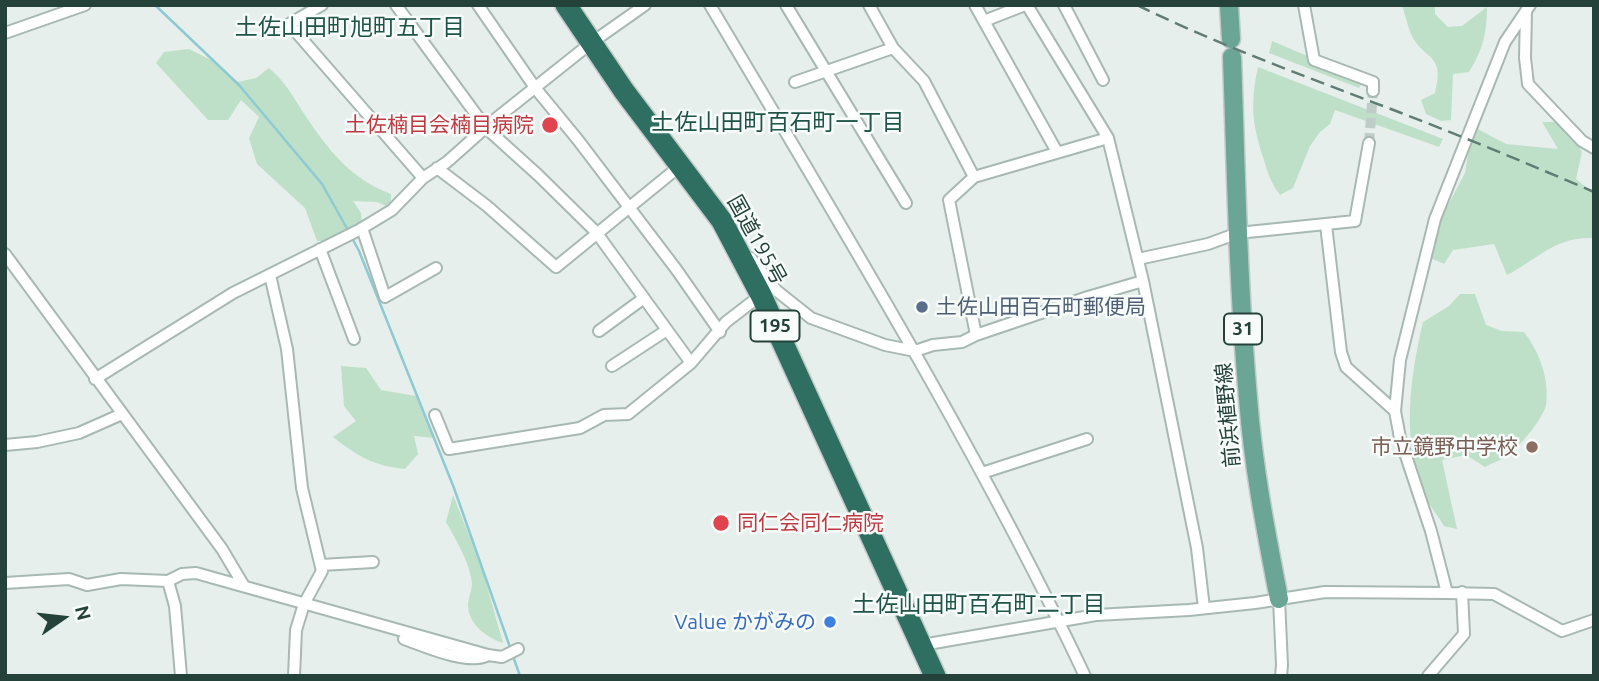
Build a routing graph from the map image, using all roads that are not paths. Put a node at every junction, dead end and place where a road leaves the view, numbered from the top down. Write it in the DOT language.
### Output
graph roads {
  1 [pos="85,5"];
  2 [pos="322,5"];
  3 [pos="397,5"];
  4 [pos="478,5"];
  5 [pos="566,5"];
  6 [pos="645,5"];
  7 [pos="710,5"];
  8 [pos="786,5"];
  9 [pos="869,5"];
  10 [pos="975,5"];
  11 [pos="1026,5"];
  12 [pos="1064,5"];
  13 [pos="1229,5"];
  14 [pos="1304,5"];
  15 [pos="1528,7"];
  16 [pos="984,21"];
  17 [pos="5,33"];
  18 [pos="592,43"];
  19 [pos="893,48"];
  20 [pos="825,72"];
  21 [pos="1103,80"];
  22 [pos="795,82"];
  23 [pos="536,89"];
  24 [pos="1373,91"];
  25 [pos="486,128"];
  26 [pos="1108,138"];
  27 [pos="1369,143"];
  28 [pos="1594,148"];
  29 [pos="1057,152"];
  30 [pos="680,166"];
  31 [pos="437,168"];
  32 [pos="423,177"];
  33 [pos="974,177"];
  34 [pos="906,203"];
  35 [pos="628,207"];
  36 [pos="722,221"];
  37 [pos="1326,225"];
  38 [pos="360,229"];
  39 [pos="596,233"];
  40 [pos="1238,233"];
  41 [pos="320,249"];
  42 [pos="5,254"];
  43 [pos="1138,259"];
  44 [pos="436,268"];
  45 [pos="270,275"];
  46 [pos="1143,281"];
  47 [pos="761,295"];
  48 [pos="644,298"];
  49 [pos="667,330"];
  50 [pos="600,331"];
  51 [pos="720,332"];
  52 [pos="976,335"];
  53 [pos="354,339"];
  54 [pos="915,351"];
  55 [pos="691,363"];
  56 [pos="612,366"];
  57 [pos="95,379"];
  58 [pos="1395,411"];
  59 [pos="122,414"];
  60 [pos="435,415"];
  61 [pos="1087,439"];
  62 [pos="5,445"];
  63 [pos="982,473"];
  64 [pos="373,562"];
  65 [pos="321,565"];
  66 [pos="168,581"];
  67 [pos="5,583"];
  68 [pos="244,586"];
  69 [pos="1462,592"];
  70 [pos="1447,593"];
  71 [pos="1279,599"];
  72 [pos="304,604"];
  73 [pos="1204,608"];
  74 [pos="1594,620"];
  75 [pos="1059,621"];
  76 [pos="922,645"];
  77 [pos="518,649"];
  78 [pos="181,676"];
  79 [pos="294,676"];
  80 [pos="935,676"];
  81 [pos="1085,676"];
  82 [pos="1281,676"];
  83 [pos="1428,676"];
  1 -- 17 [label="street"];
  2 -- 32 [label="street"];
  3 -- 25 [label="street"];
  4 -- 23 [label="street"];
  5 -- 18 [label="highway, 国道195号 / 195"];
  6 -- 18 [label="street"];
  7 -- 54 [label="street"];
  8 -- 20 [label="street"];
  9 -- 19 [label="street"];
  10 -- 16 [label="street"];
  11 -- 16 [label="street"];
  11 -- 26 [label="street"];
  12 -- 21 [label="street"];
  13 -- 40 [label="main road, 前浜植野線 / 31"];
  14 -- 24 [label="street"];
  15 -- 28 [label="street"];
  15 -- 58 [label="street"];
  16 -- 29 [label="street"];
  18 -- 23 [label="street"];
  18 -- 30 [label="highway, 国道195号 / 195"];
  19 -- 20 [label="street"];
  19 -- 33 [label="street"];
  20 -- 22 [label="street"];
  20 -- 34 [label="street"];
  23 -- 25 [label="street"];
  23 -- 35 [label="street"];
  25 -- 31 [label="street"];
  25 -- 39 [label="street"];
  26 -- 29 [label="street"];
  26 -- 43 [label="street"];
  27 -- 37 [label="street"];
  29 -- 33 [label="street"];
  30 -- 35 [label="street"];
  30 -- 36 [label="highway, 国道195号 / 195"];
  31 -- 32 [label="street"];
  31 -- 39 [label="street"];
  32 -- 38 [label="street"];
  33 -- 52 [label="street"];
  35 -- 39 [label="street"];
  35 -- 51 [label="street"];
  36 -- 47 [label="highway, 国道195号 / 195"];
  36 -- 54 [label="street"];
  37 -- 40 [label="street"];
  37 -- 58 [label="street"];
  38 -- 41 [label="street"];
  38 -- 44 [label="street"];
  39 -- 48 [label="street"];
  40 -- 43 [label="street"];
  40 -- 71 [label="main road, 前浜植野線 / 31"];
  41 -- 45 [label="street"];
  41 -- 53 [label="street"];
  42 -- 57 [label="street"];
  43 -- 46 [label="street"];
  45 -- 57 [label="street"];
  45 -- 65 [label="street"];
  46 -- 52 [label="street"];
  46 -- 73 [label="street"];
  47 -- 51 [label="street"];
  47 -- 76 [label="highway, 国道195号 / 195"];
  48 -- 49 [label="street"];
  48 -- 50 [label="street"];
  49 -- 55 [label="street"];
  49 -- 56 [label="street"];
  51 -- 55 [label="street"];
  52 -- 54 [label="street"];
  54 -- 63 [label="street"];
  55 -- 60 [label="street"];
  57 -- 59 [label="street"];
  58 -- 70 [label="street"];
  59 -- 62 [label="street"];
  59 -- 68 [label="street"];
  61 -- 63 [label="street"];
  63 -- 75 [label="street"];
  64 -- 65 [label="street"];
  65 -- 72 [label="street"];
  66 -- 67 [label="street"];
  66 -- 68 [label="street"];
  66 -- 78 [label="street"];
  68 -- 72 [label="street"];
  69 -- 70 [label="street"];
  69 -- 74 [label="street"];
  69 -- 83 [label="street"];
  70 -- 71 [label="street"];
  71 -- 73 [label="street"];
  71 -- 82 [label="street"];
  72 -- 77 [label="street"];
  72 -- 79 [label="street"];
  73 -- 75 [label="street"];
  75 -- 76 [label="street"];
  75 -- 81 [label="street"];
  76 -- 80 [label="highway, 国道195号 / 195"];
}
